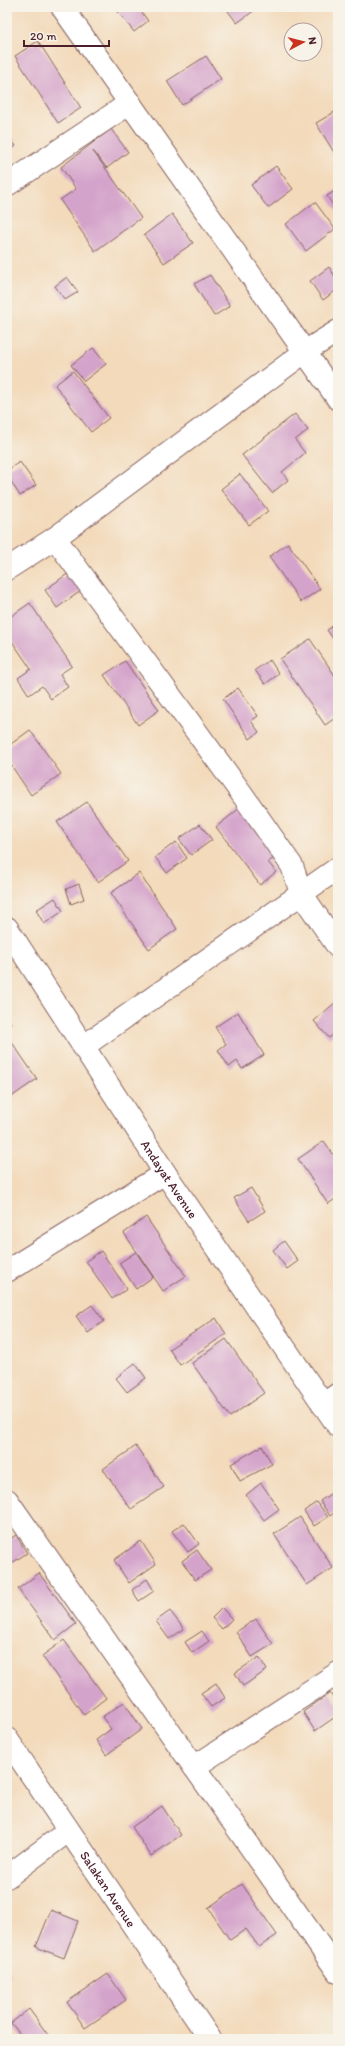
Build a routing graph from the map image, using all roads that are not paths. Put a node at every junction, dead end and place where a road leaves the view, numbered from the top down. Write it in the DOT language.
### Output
graph roads {
  1 [pos="64,8"];
  2 [pos="130,103"];
  3 [pos="7,185"];
  4 [pos="338,331"];
  5 [pos="306,351"];
  6 [pos="338,399"];
  7 [pos="55,538"];
  8 [pos="7,569"];
  9 [pos="338,868"];
  10 [pos="301,893"];
  11 [pos="7,928"];
  12 [pos="338,947"];
  13 [pos="84,1046"];
  14 [pos="165,1173"];
  15 [pos="7,1271"];
  16 [pos="330,1399"];
  17 [pos="338,1426"];
  18 [pos="7,1500"];
  19 [pos="338,1673"];
  20 [pos="7,1739"];
  21 [pos="194,1767"];
  22 [pos="68,1831"];
  23 [pos="7,1877"];
  24 [pos="338,1972"];
  25 [pos="210,2039"];
  1 -- 2 [label="street"];
  2 -- 3 [label="street"];
  2 -- 5 [label="street"];
  4 -- 5 [label="street"];
  5 -- 6 [label="street"];
  5 -- 7 [label="street"];
  7 -- 8 [label="street"];
  7 -- 10 [label="street"];
  9 -- 10 [label="street"];
  10 -- 12 [label="street"];
  10 -- 13 [label="street"];
  11 -- 13 [label="street, Andayat Avenue"];
  13 -- 14 [label="street, Andayat Avenue"];
  14 -- 15 [label="street"];
  14 -- 16 [label="street, Andayat Avenue"];
  16 -- 17 [label="street, Andayat Avenue"];
  18 -- 21 [label="street"];
  19 -- 21 [label="street"];
  20 -- 22 [label="street, Salakan Avenue"];
  21 -- 24 [label="street"];
  22 -- 23 [label="street"];
  22 -- 25 [label="street, Salakan Avenue"];
}
